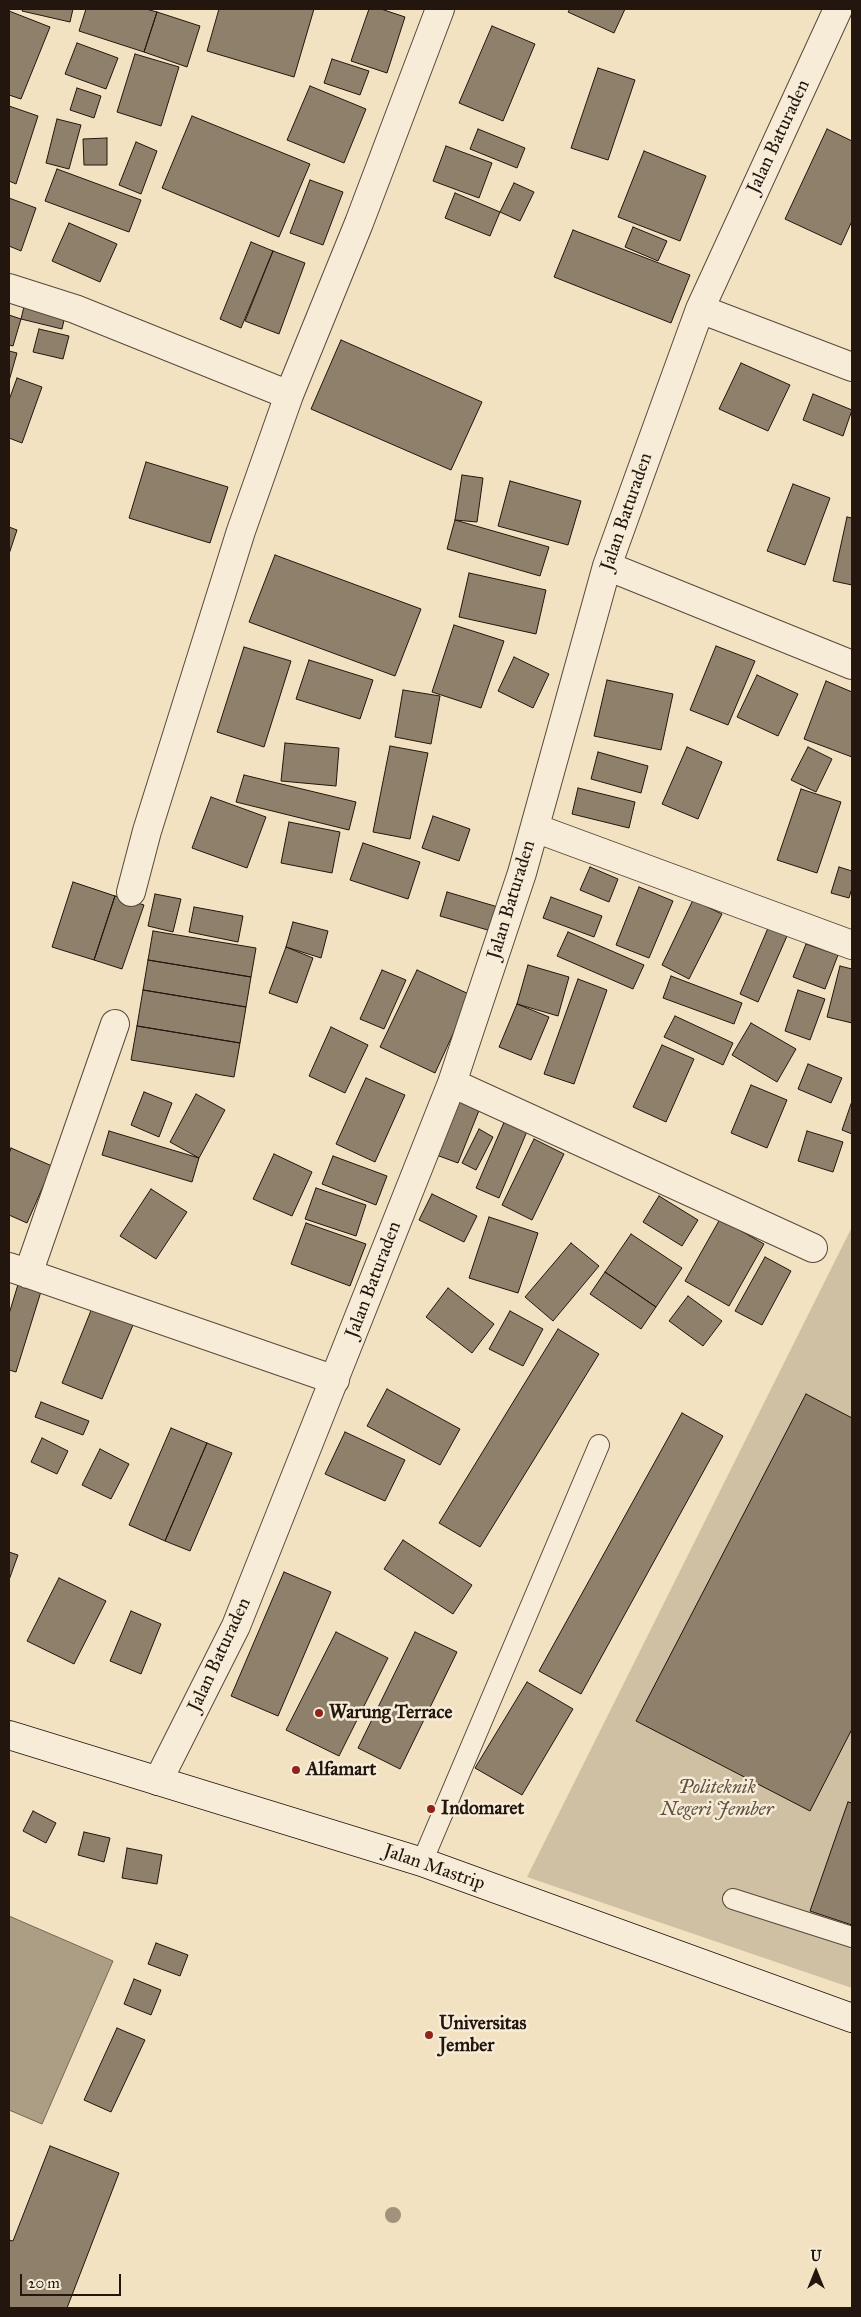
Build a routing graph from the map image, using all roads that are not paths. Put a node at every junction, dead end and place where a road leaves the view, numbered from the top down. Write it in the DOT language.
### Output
graph roads {
  1 [pos="440,9"];
  2 [pos="838,9"];
  3 [pos="845,9"];
  4 [pos="852,11"];
  5 [pos="9,288"];
  6 [pos="700,309"];
  7 [pos="852,367"];
  8 [pos="289,395"];
  9 [pos="607,566"];
  10 [pos="852,664"];
  11 [pos="535,828"];
  12 [pos="131,892"];
  13 [pos="852,945"];
  14 [pos="115,1024"];
  15 [pos="452,1083"];
  16 [pos="813,1248"];
  17 [pos="18,1270"];
  18 [pos="335,1380"];
  19 [pos="599,1445"];
  20 [pos="9,1735"];
  21 [pos="158,1781"];
  22 [pos="422,1862"];
  23 [pos="733,1899"];
  24 [pos="852,1937"];
  25 [pos="852,2018"];
  1 -- 8 [label="street"];
  2 -- 6 [label="street, Jalan Baturaden"];
  3 -- 4 [label="street"];
  5 -- 8 [label="street"];
  6 -- 7 [label="street"];
  6 -- 9 [label="street, Jalan Baturaden"];
  8 -- 12 [label="street"];
  9 -- 10 [label="street"];
  9 -- 11 [label="street, Jalan Baturaden"];
  11 -- 13 [label="street"];
  11 -- 15 [label="street, Jalan Baturaden"];
  14 -- 17 [label="street"];
  15 -- 16 [label="street"];
  15 -- 18 [label="street, Jalan Baturaden"];
  17 -- 18 [label="street"];
  18 -- 21 [label="street, Jalan Baturaden"];
  19 -- 22 [label="lane"];
  20 -- 21 [label="street, Jalan Mastrip"];
  21 -- 22 [label="street, Jalan Mastrip"];
  22 -- 25 [label="street, Jalan Mastrip"];
  23 -- 24 [label="lane"];
}
